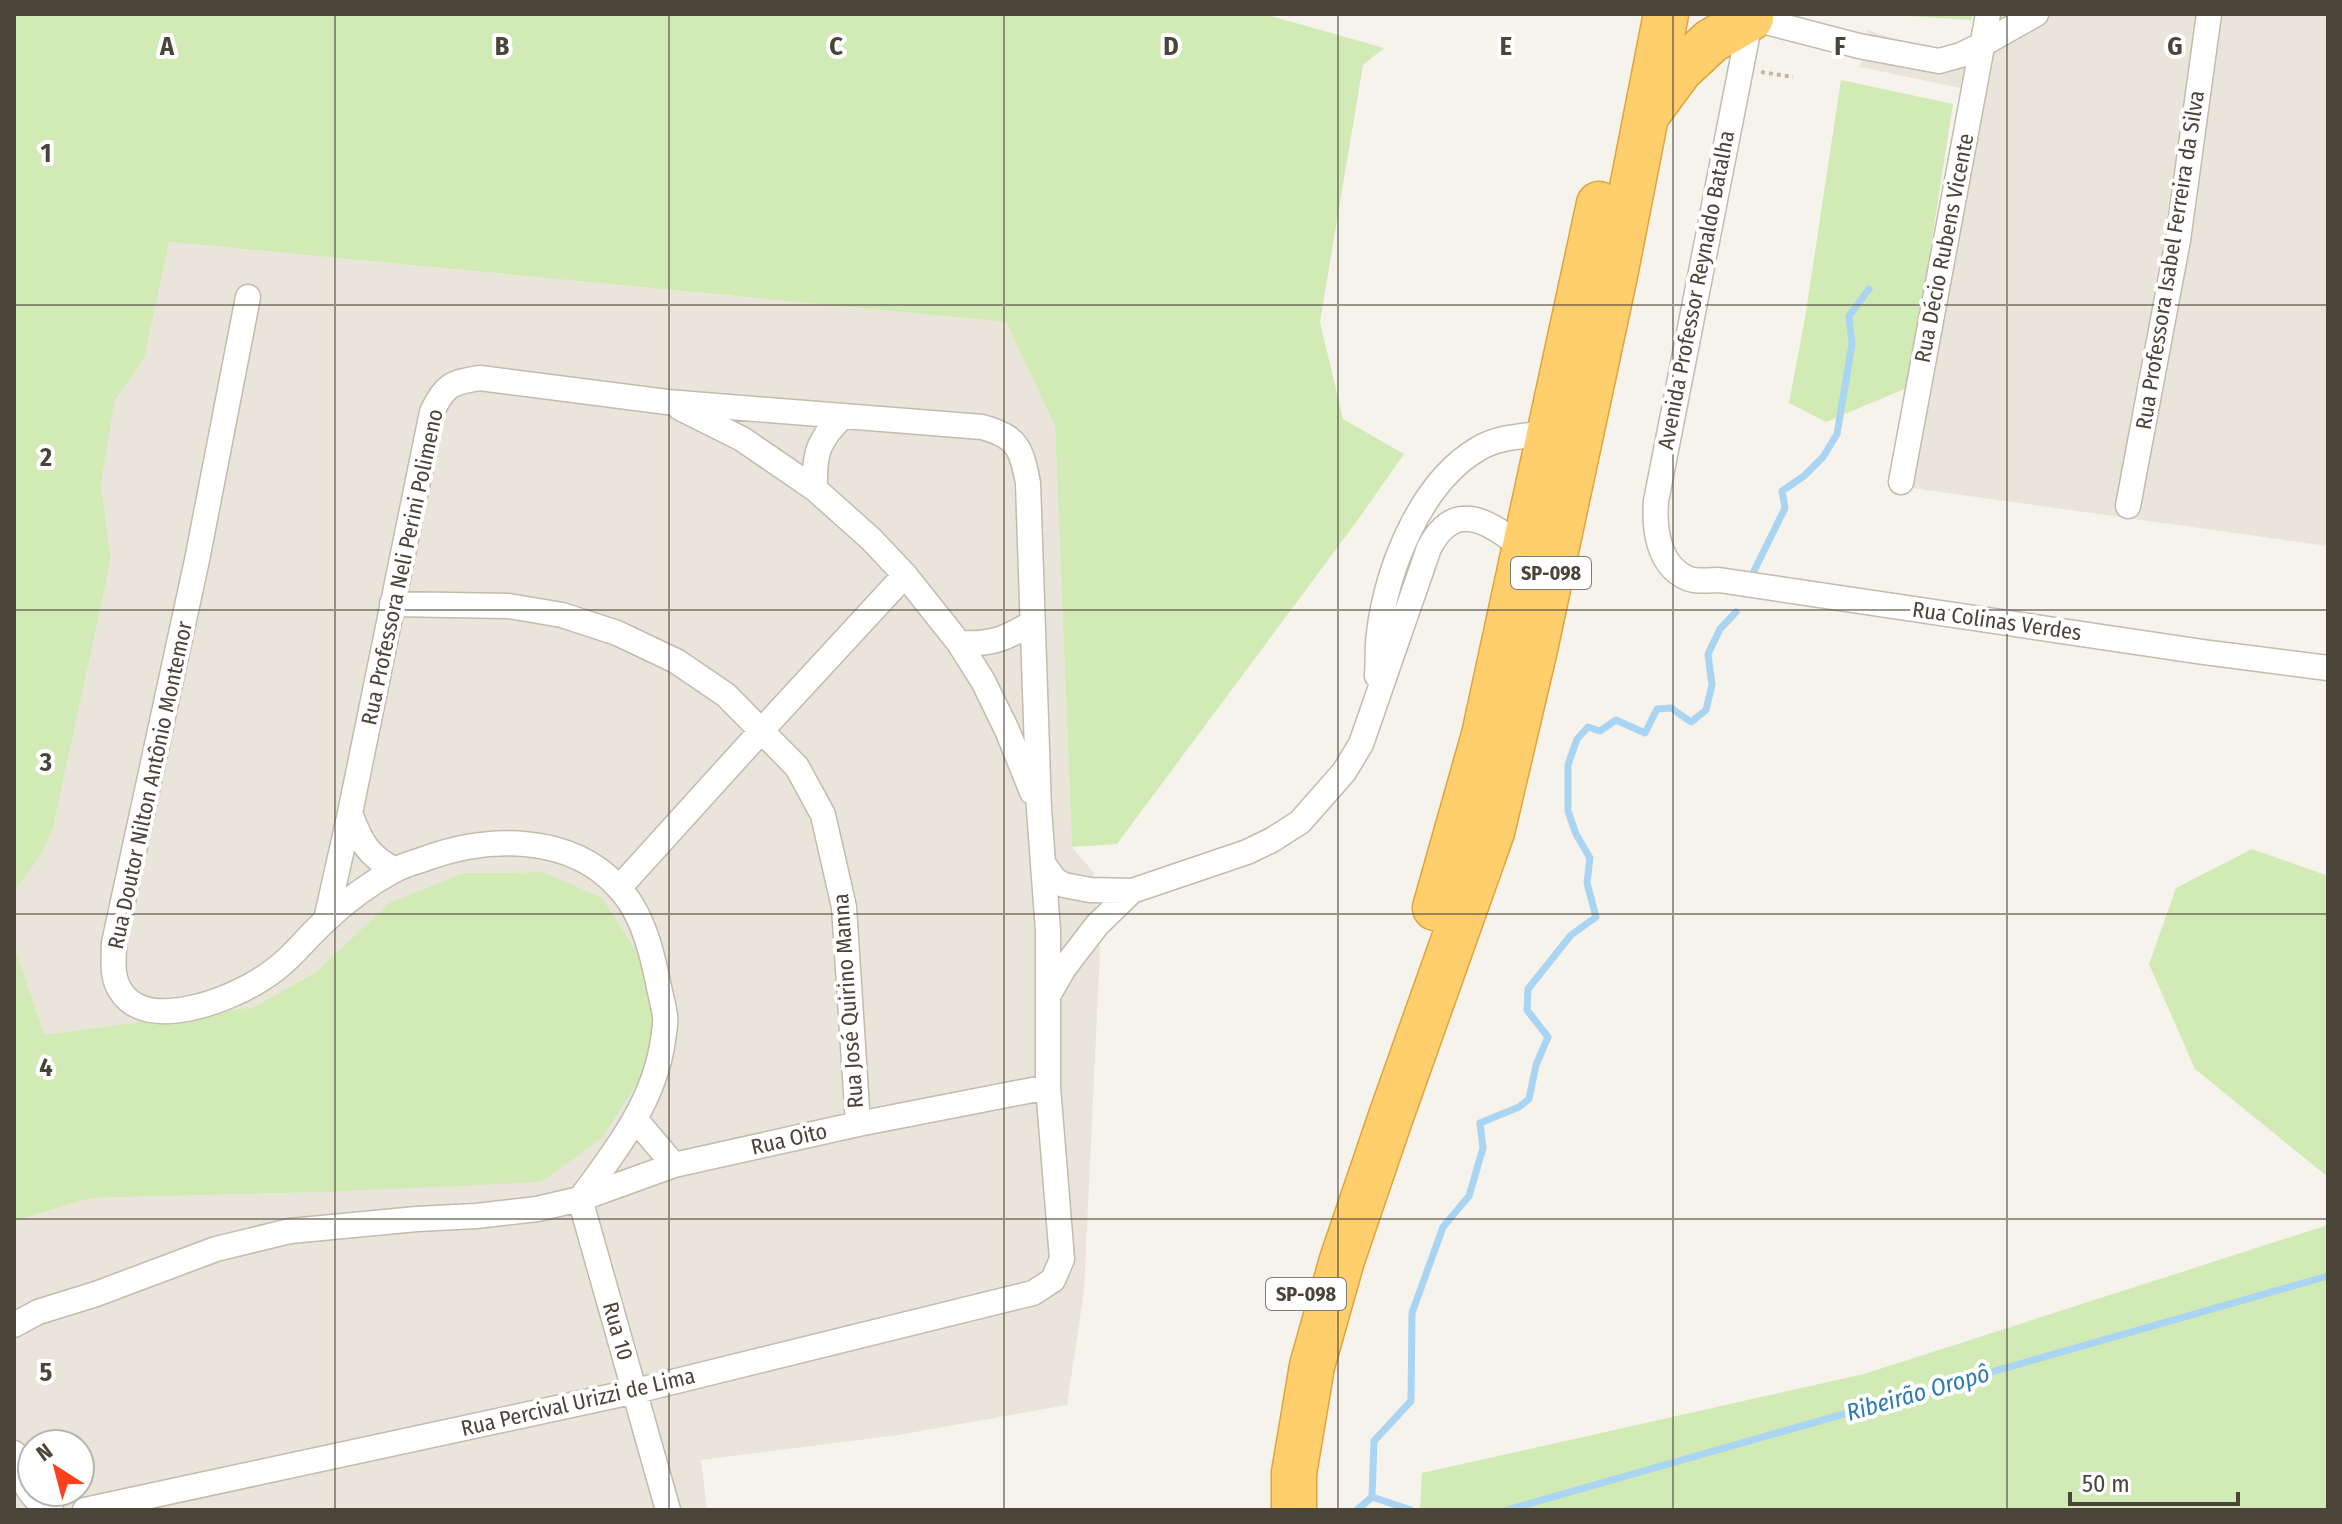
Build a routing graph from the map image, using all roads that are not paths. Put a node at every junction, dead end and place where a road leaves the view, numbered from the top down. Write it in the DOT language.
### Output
graph roads {
  1 [pos="1638,14"];
  2 [pos="1666,14"];
  3 [pos="1988,14"];
  4 [pos="2036,14"];
  5 [pos="2209,14"];
  6 [pos="1750,15"];
  7 [pos="1981,45"];
  8 [pos="1645,117"];
  9 [pos="248,297"];
  10 [pos="667,402"];
  11 [pos="842,417"];
  12 [pos="1550,433"];
  13 [pos="1901,482"];
  14 [pos="815,489"];
  15 [pos="2128,506"];
  16 [pos="1525,550"];
  17 [pos="1670,565"];
  18 [pos="905,575"];
  19 [pos="392,604"];
  20 [pos="1032,623"];
  21 [pos="959,643"];
  22 [pos="2328,668"];
  23 [pos="1377,703"];
  24 [pos="762,730"];
  25 [pos="1039,809"];
  26 [pos="350,813"];
  27 [pos="1045,866"];
  28 [pos="395,870"];
  29 [pos="619,888"];
  30 [pos="1132,891"];
  31 [pos="326,920"];
  32 [pos="1048,995"];
  33 [pos="1048,1087"];
  34 [pos="635,1119"];
  35 [pos="858,1124"];
  36 [pos="674,1165"];
  37 [pos="580,1199"];
  38 [pos="14,1325"];
  39 [pos="636,1391"];
  40 [pos="14,1453"];
  41 [pos="51,1510"];
  42 [pos="85,1510"];
  43 [pos="668,1510"];
  44 [pos="1268,1510"];
  45 [pos="1294,1510"];
  1 -- 12 [label="highway, SP-098"];
  2 -- 8 [label="highway, SP-098"];
  3 -- 7 [label="street, Rua Décio Rubens Vicente"];
  4 -- 7 [label="street"];
  5 -- 15 [label="street, Rua Professora Isabel Ferreira da Silva"];
  6 -- 7 [label="street"];
  6 -- 8 [label="highway"];
  6 -- 17 [label="street, Avenida Professor Reynaldo Batalha"];
  7 -- 13 [label="street, Rua Décio Rubens Vicente"];
  8 -- 45 [label="highway, SP-098"];
  9 -- 31 [label="street, Rua Doutor Nilton Antônio Montemor"];
  10 -- 11 [label="street, Rua Professora Neli Perini Polimeno"];
  10 -- 14 [label="street"];
  10 -- 19 [label="street, Rua Professora Neli Perini Polimeno"];
  11 -- 14 [label="street"];
  11 -- 20 [label="street, Rua Professora Neli Perini Polimeno"];
  12 -- 16 [label="highway, SP-098"];
  12 -- 23 [label="street"];
  14 -- 18 [label="street"];
  16 -- 23 [label="street"];
  16 -- 44 [label="highway, SP-098"];
  17 -- 22 [label="street, Rua Colinas Verdes"];
  18 -- 21 [label="street"];
  18 -- 24 [label="street"];
  19 -- 24 [label="street, Rua José Quirino Manna"];
  19 -- 26 [label="street, Rua Professora Neli Perini Polimeno"];
  20 -- 21 [label="street"];
  20 -- 25 [label="street"];
  21 -- 25 [label="street"];
  23 -- 30 [label="street"];
  24 -- 29 [label="street"];
  24 -- 35 [label="street, Rua José Quirino Manna"];
  25 -- 27 [label="street"];
  26 -- 28 [label="street"];
  26 -- 31 [label="street, Rua Professora Neli Perini Polimeno"];
  27 -- 30 [label="street"];
  27 -- 32 [label="street"];
  28 -- 29 [label="street, Rua Doutor Nilton Antônio Montemor"];
  28 -- 31 [label="street, Rua Doutor Nilton Antônio Montemor"];
  29 -- 34 [label="street, Rua Doutor Nilton Antônio Montemor"];
  30 -- 32 [label="street"];
  32 -- 33 [label="street"];
  33 -- 35 [label="street, Rua Oito"];
  33 -- 39 [label="street, Rua Percival Urizzi de Lima"];
  34 -- 36 [label="street"];
  34 -- 37 [label="street, Rua Doutor Nilton Antônio Montemor"];
  35 -- 36 [label="street, Rua Oito"];
  36 -- 37 [label="street, Rua Oito"];
  37 -- 38 [label="street"];
  37 -- 39 [label="street, Rua 10"];
  39 -- 42 [label="street, Rua Percival Urizzi de Lima"];
  39 -- 43 [label="street, Rua 10"];
  40 -- 41 [label="street"];
}
